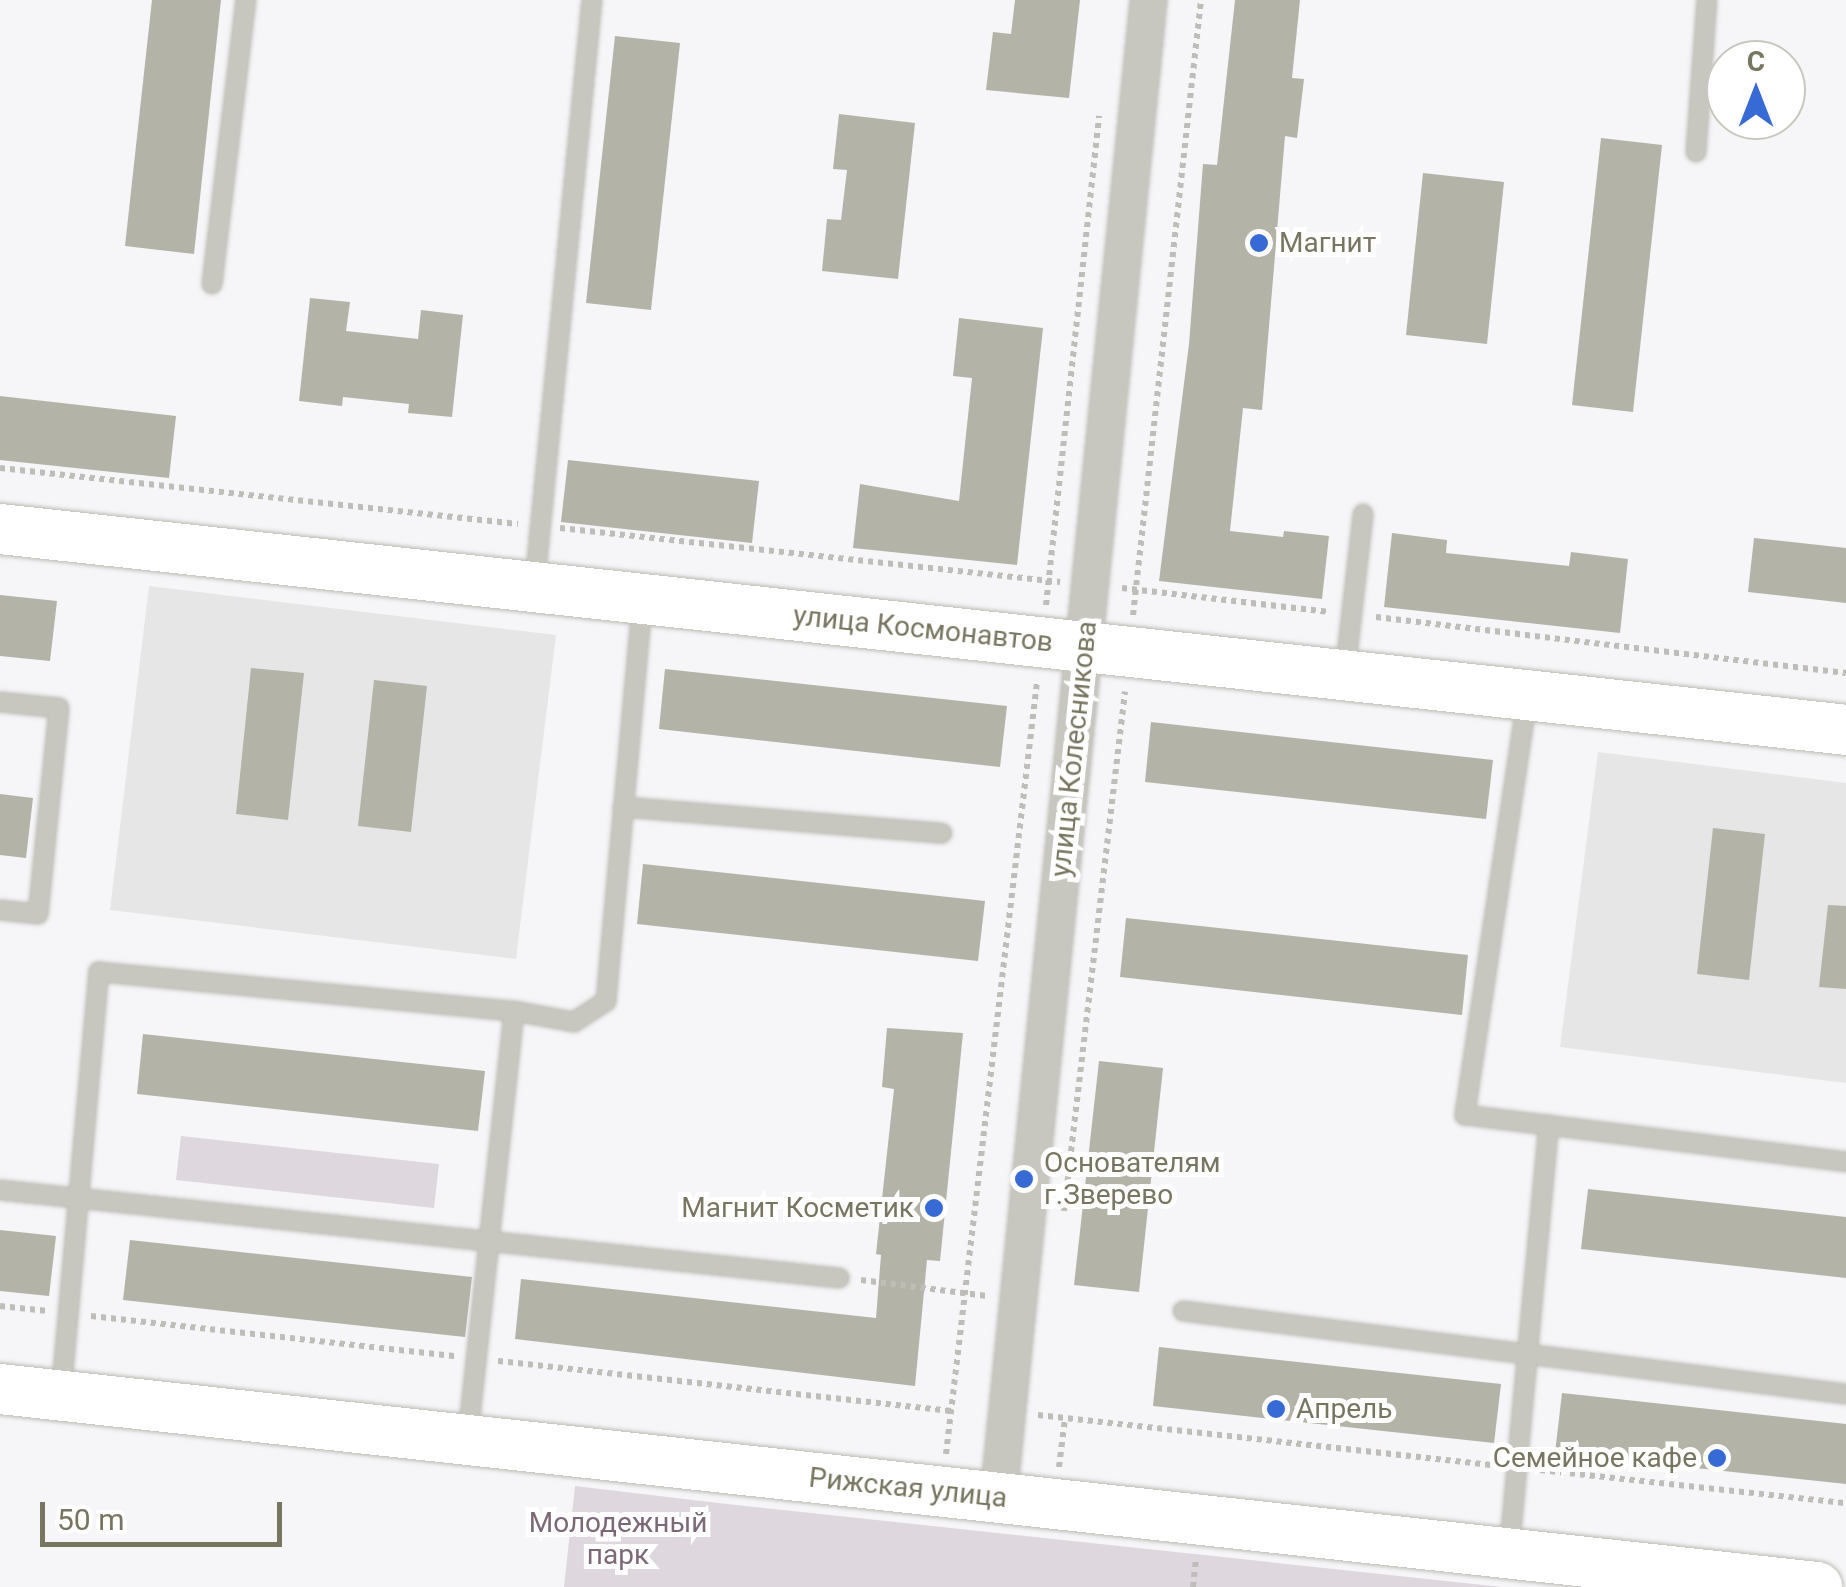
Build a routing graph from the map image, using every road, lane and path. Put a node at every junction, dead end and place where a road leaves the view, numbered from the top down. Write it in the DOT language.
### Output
graph roads {
  1 [pos="246,0"];
  2 [pos="592,0"];
  3 [pos="1148,0"];
  4 [pos="1201,0"];
  5 [pos="1706,0"];
  6 [pos="1102,97"];
  7 [pos="1696,152"];
  8 [pos="212,284"];
  9 [pos="0,468"];
  10 [pos="1363,514"];
  11 [pos="539,526"];
  12 [pos="0,529"];
  13 [pos="1048,581"];
  14 [pos="1091,585"];
  15 [pos="534,587"];
  16 [pos="1136,590"];
  17 [pos="642,599"];
  18 [pos="1353,615"];
  19 [pos="1085,647"];
  20 [pos="1846,673"];
  21 [pos="1344,675"];
  22 [pos="1528,695"];
  23 [pos="0,702"];
  24 [pos="1846,730"];
  25 [pos="624,808"];
  26 [pos="942,833"];
  27 [pos="0,910"];
  28 [pos="514,1011"];
  29 [pos="1549,1125"];
  30 [pos="1846,1162"];
  31 [pos="0,1190"];
  32 [pos="82,1198"];
  33 [pos="1063,1217"];
  34 [pos="489,1240"];
  35 [pos="839,1278"];
  36 [pos="965,1293"];
  37 [pos="1018,1299"];
  38 [pos="1183,1310"];
  39 [pos="1528,1354"];
  40 [pos="0,1389"];
  41 [pos="1846,1394"];
  42 [pos="61,1396"];
  43 [pos="1042,1396"];
  44 [pos="1023,1412"];
  45 [pos="468,1440"];
  46 [pos="1517,1468"];
  47 [pos="942,1492"];
  48 [pos="998,1498"];
  49 [pos="1846,1504"];
  50 [pos="1509,1554"];
  51 [pos="1816,1587"];
  1 -- 8 [label="lane"];
  2 -- 11 [label="lane"];
  3 -- 14 [label="street, улица Колесникова"];
  4 -- 16 [label="path"];
  5 -- 7 [label="lane"];
  6 -- 13 [label="path"];
  9 -- 11 [label="path"];
  10 -- 18 [label="lane"];
  11 -- 13 [label="path"];
  11 -- 15 [label="lane"];
  12 -- 15 [label="street, улица Космонавтов"];
  13 -- 14 [label="path"];
  13 -- 19 [label="path"];
  14 -- 16 [label="path"];
  14 -- 19 [label="street, улица Колесникова"];
  15 -- 17 [label="street, улица Космонавтов"];
  16 -- 18 [label="path"];
  16 -- 19 [label="path"];
  17 -- 19 [label="street, улица Космонавтов"];
  17 -- 25 [label="lane"];
  18 -- 20 [label="path"];
  18 -- 21 [label="lane"];
  19 -- 21 [label="street, улица Космонавтов"];
  19 -- 33 [label="path"];
  19 -- 36 [label="path"];
  19 -- 37 [label="street, улица Колесникова"];
  21 -- 22 [label="street, улица Космонавтов"];
  22 -- 24 [label="street, улица Космонавтов"];
  22 -- 29 [label="lane"];
  23 -- 27 [label="lane"];
  25 -- 26 [label="lane"];
  25 -- 28 [label="lane"];
  28 -- 32 [label="lane"];
  28 -- 34 [label="lane"];
  29 -- 30 [label="lane"];
  29 -- 39 [label="lane"];
  31 -- 32 [label="lane"];
  32 -- 34 [label="lane"];
  32 -- 42 [label="lane"];
  34 -- 35 [label="lane"];
  34 -- 45 [label="lane"];
  35 -- 36 [label="path"];
  36 -- 37 [label="path"];
  36 -- 47 [label="path"];
  37 -- 44 [label="street, улица Колесникова"];
  38 -- 39 [label="lane"];
  39 -- 41 [label="lane"];
  39 -- 46 [label="lane"];
  40 -- 42 [label="street, Рижская улица"];
  42 -- 45 [label="street, Рижская улица"];
  43 -- 44 [label="path"];
  44 -- 46 [label="path"];
  44 -- 48 [label="street, улица Колесникова"];
  45 -- 47 [label="street, Рижская улица"];
  46 -- 49 [label="path"];
  46 -- 50 [label="lane"];
  47 -- 48 [label="street, Рижская улица"];
  48 -- 50 [label="street, Рижская улица"];
  50 -- 51 [label="street, Рижская улица"];
}
